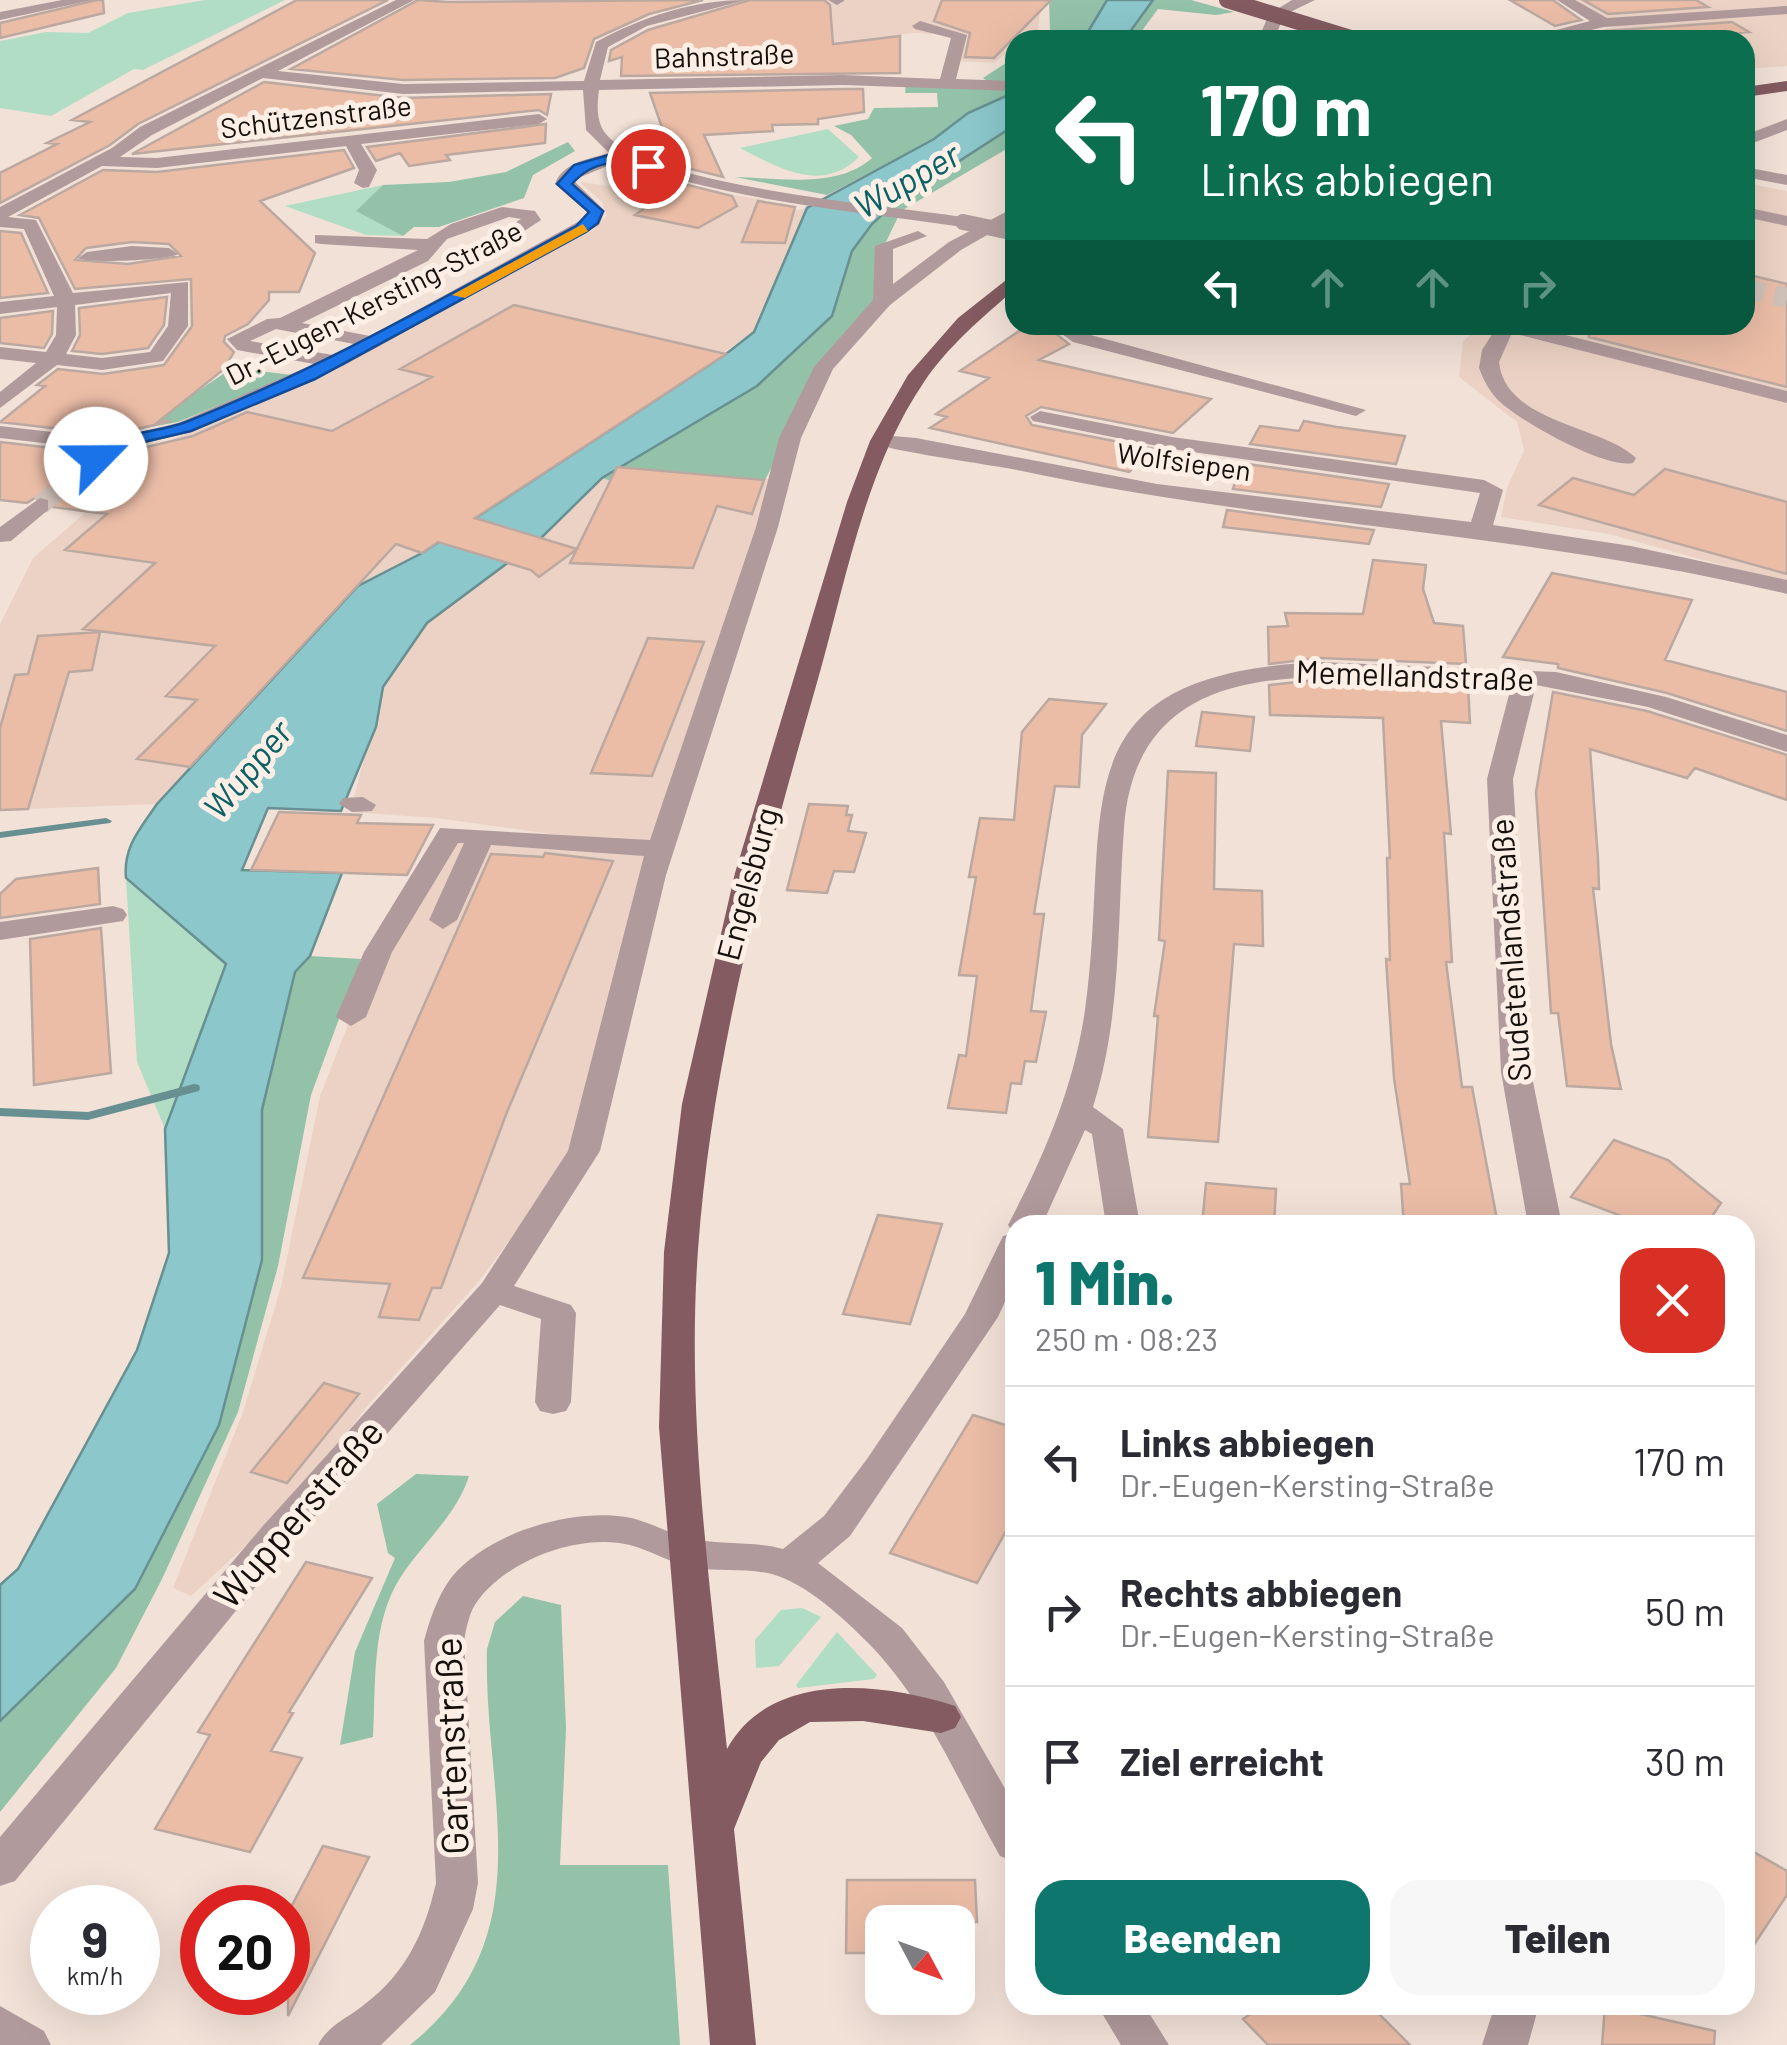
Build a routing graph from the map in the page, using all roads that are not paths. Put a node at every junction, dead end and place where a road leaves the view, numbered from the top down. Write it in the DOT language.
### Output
graph roads {
  1 [pos="86,0"];
  2 [pos="407,0"];
  3 [pos="739,0"];
  4 [pos="1226,0"];
  5 [pos="1308,0"];
  6 [pos="1564,0"];
  7 [pos="1787,10"];
  8 [pos="0,16"];
  9 [pos="1604,23"];
  10 [pos="920,26"];
  11 [pos="1267,30"];
  12 [pos="1324,30"];
  13 [pos="1572,30"];
  14 [pos="264,74"];
  15 [pos="906,81"];
  16 [pos="947,82"];
  17 [pos="1005,86"];
  18 [pos="1787,86"];
  19 [pos="594,87"];
  20 [pos="434,89"];
  21 [pos="1755,91"];
  22 [pos="904,108"];
  23 [pos="539,119"];
  24 [pos="1787,124"];
  25 [pos="414,134"];
  26 [pos="1755,137"];
  27 [pos="351,141"];
  28 [pos="622,155"];
  29 [pos="99,160"];
  30 [pos="1755,174"];
  31 [pos="1787,180"];
  32 [pos="363,183"];
  33 [pos="43,190"];
  34 [pos="0,214"];
  35 [pos="1755,214"];
  36 [pos="1005,218"];
  37 [pos="1787,221"];
  38 [pos="0,222"];
  39 [pos="30,224"];
  40 [pos="1005,231"];
  41 [pos="918,236"];
  42 [pos="321,240"];
  43 [pos="434,245"];
  44 [pos="87,258"];
  45 [pos="516,266"];
  46 [pos="181,286"];
  47 [pos="1005,288"];
  48 [pos="68,300"];
  49 [pos="884,301"];
  50 [pos="0,308"];
  51 [pos="284,324"];
  52 [pos="1075,335"];
  53 [pos="1502,335"];
  54 [pos="1546,335"];
  55 [pos="372,342"];
  56 [pos="0,353"];
  57 [pos="55,359"];
  58 [pos="336,362"];
  59 [pos="1787,398"];
  60 [pos="0,402"];
  61 [pos="1356,410"];
  62 [pos="1040,417"];
  63 [pos="0,432"];
  64 [pos="881,441"];
  65 [pos="1625,458"];
  66 [pos="40,505"];
  67 [pos="1480,528"];
  68 [pos="2,536"];
  69 [pos="1787,587"];
  70 [pos="1526,676"];
  71 [pos="1787,744"];
  72 [pos="480,836"];
  73 [pos="660,849"];
  74 [pos="113,915"];
  75 [pos="443,920"];
  76 [pos="0,931"];
  77 [pos="351,1017"];
  78 [pos="1078,1112"];
  79 [pos="1030,1215"];
  80 [pos="1121,1215"];
  81 [pos="1543,1215"];
  82 [pos="1005,1265"];
  83 [pos="494,1291"];
  84 [pos="554,1402"];
  85 [pos="687,1552"];
  86 [pos="789,1566"];
  87 [pos="941,1717"];
  88 [pos="1005,1827"];
  89 [pos="714,1829"];
  90 [pos="0,1868"];
  91 [pos="1126,2015"];
  92 [pos="1513,2015"];
  93 [pos="0,2026"];
  94 [pos="28,2045"];
  95 [pos="342,2045"];
  96 [pos="733,2045"];
  97 [pos="1146,2045"];
  98 [pos="1505,2045"];
  1 -- 8 [label="street"];
  2 -- 14 [label="street"];
  3 -- 19 [label="street"];
  4 -- 12 [label="main road, bridge"];
  5 -- 11 [label="street"];
  6 -- 9 [label="street"];
  7 -- 9 [label="street"];
  9 -- 13 [label="street"];
  10 -- 16 [label="street"];
  14 -- 20 [label="street, Bahnstraße"];
  14 -- 29 [label="street"];
  15 -- 16 [label="street, Bahnstraße"];
  15 -- 19 [label="street, Bahnstraße"];
  15 -- 22 [label="street"];
  16 -- 17 [label="street, Bahnstraße"];
  18 -- 21 [label="main road"];
  19 -- 20 [label="street, Bahnstraße"];
  19 -- 28 [label="street"];
  20 -- 25 [label="street"];
  23 -- 25 [label="street, Schützenstraße"];
  24 -- 26 [label="street"];
  25 -- 27 [label="street, Schützenstraße"];
  27 -- 29 [label="street, Schützenstraße"];
  27 -- 32 [label="street"];
  28 -- 40 [label="street, bridge"];
  28 -- 45 [label="street, Dr.-Eugen-Kersting-Straße"];
  29 -- 33 [label="street"];
  30 -- 31 [label="street"];
  33 -- 34 [label="street"];
  33 -- 39 [label="street"];
  35 -- 37 [label="street"];
  36 -- 49 [label="street, Wupperstraße"];
  38 -- 39 [label="street"];
  39 -- 48 [label="street"];
  41 -- 49 [label="street"];
  42 -- 43 [label="street"];
  43 -- 45 [label="street"];
  43 -- 51 [label="street"];
  44 -- 46 [label="street"];
  45 -- 55 [label="street, Dr.-Eugen-Kersting-Straße"];
  46 -- 48 [label="street"];
  46 -- 57 [label="street"];
  47 -- 64 [label="main road, Engelsburg"];
  48 -- 50 [label="street"];
  48 -- 57 [label="street"];
  49 -- 73 [label="street, Wupperstraße"];
  51 -- 55 [label="street"];
  51 -- 58 [label="street"];
  52 -- 61 [label="street"];
  53 -- 65 [label="street"];
  54 -- 59 [label="street"];
  55 -- 58 [label="street, Dr.-Eugen-Kersting-Straße"];
  56 -- 57 [label="street"];
  57 -- 60 [label="street"];
  58 -- 63 [label="street, Dr.-Eugen-Kersting-Straße"];
  62 -- 67 [label="street, Wolfsiepen"];
  64 -- 67 [label="street, Wolfsiepen"];
  64 -- 85 [label="main road, Engelsburg"];
  66 -- 68 [label="street"];
  67 -- 69 [label="street, Wolfsiepen"];
  70 -- 71 [label="street, Memellandstraße"];
  70 -- 78 [label="street, Memellandstraße"];
  70 -- 81 [label="street, Sudetenlandstraße"];
  72 -- 73 [label="street"];
  72 -- 75 [label="street"];
  72 -- 77 [label="street"];
  73 -- 83 [label="street, Wupperstraße"];
  74 -- 76 [label="street"];
  78 -- 79 [label="street, Memellandstraße"];
  78 -- 80 [label="street"];
  82 -- 86 [label="street"];
  83 -- 84 [label="street"];
  83 -- 90 [label="street, Wupperstraße"];
  85 -- 86 [label="street, Gartenstraße"];
  85 -- 89 [label="main road, Engelsburg"];
  85 -- 95 [label="street, Gartenstraße"];
  86 -- 87 [label="street"];
  87 -- 88 [label="street"];
  87 -- 89 [label="main road"];
  89 -- 96 [label="main road, Engelsburg"];
  91 -- 97 [label="street"];
  92 -- 98 [label="street"];
  93 -- 94 [label="street"];
}
